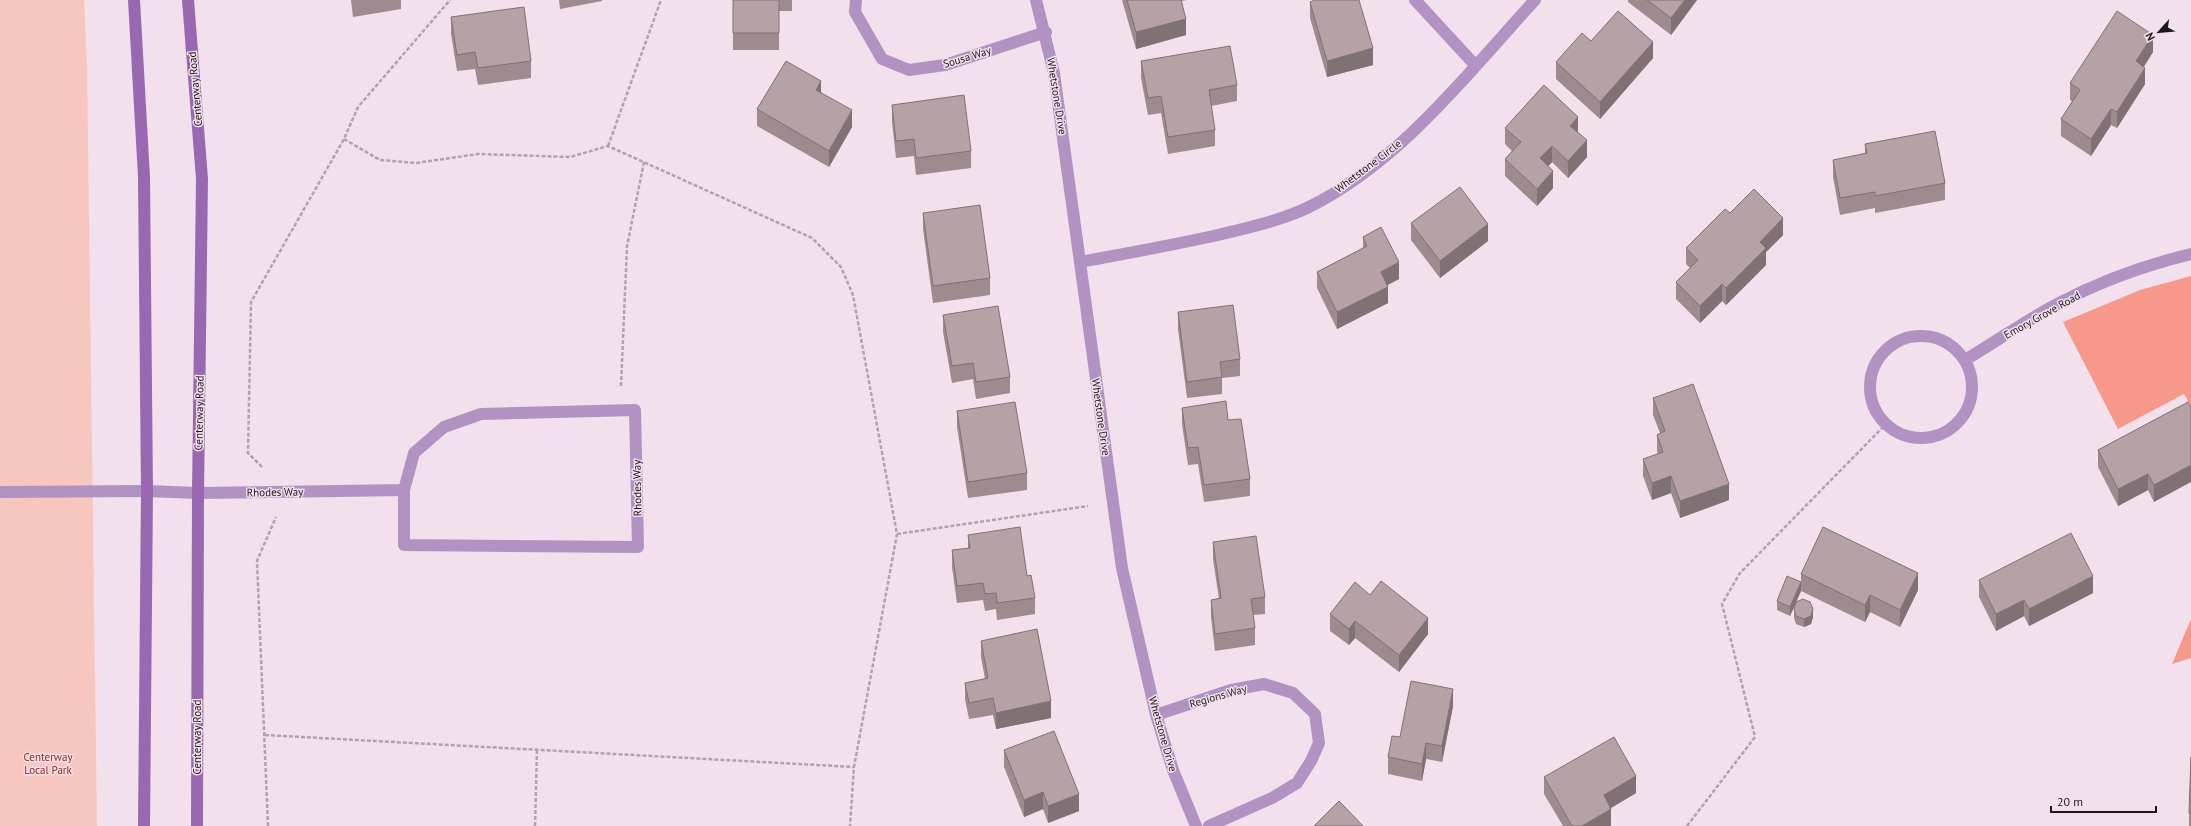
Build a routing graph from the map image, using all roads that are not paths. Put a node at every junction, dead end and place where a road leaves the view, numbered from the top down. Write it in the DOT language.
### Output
graph roads {
  1 [pos="134,0"];
  2 [pos="188,0"];
  3 [pos="856,0"];
  4 [pos="1036,0"];
  5 [pos="1415,0"];
  6 [pos="1535,0"];
  7 [pos="1046,32"];
  8 [pos="1475,64"];
  9 [pos="2191,254"];
  10 [pos="1080,262"];
  11 [pos="1965,360"];
  12 [pos="404,490"];
  13 [pos="147,491"];
  14 [pos="0,492"];
  15 [pos="198,493"];
  16 [pos="1156,715"];
  17 [pos="144,826"];
  18 [pos="197,826"];
  19 [pos="1196,826"];
  20 [pos="1209,826"];
  1 -- 13 [label="street"];
  2 -- 15 [label="street, Centerway Road"];
  3 -- 7 [label="street, Sousa Way"];
  4 -- 7 [label="street, Whetstone Drive"];
  5 -- 8 [label="street"];
  6 -- 8 [label="street, Whetstone Circle"];
  7 -- 10 [label="street, Whetstone Drive"];
  8 -- 10 [label="street, Whetstone Circle"];
  9 -- 11 [label="street, Emory Grove Road"];
  10 -- 16 [label="street, Whetstone Drive"];
  11 -- 11 [label="street"];
  12 -- 12 [label="street, Rhodes Way"];
  12 -- 15 [label="street, Rhodes Way"];
  13 -- 14 [label="street, Rhodes Way"];
  13 -- 15 [label="street, Rhodes Way"];
  13 -- 17 [label="street"];
  15 -- 18 [label="street, Centerway Road"];
  16 -- 19 [label="street, Whetstone Drive"];
  16 -- 20 [label="street, Regions Way"];
}
